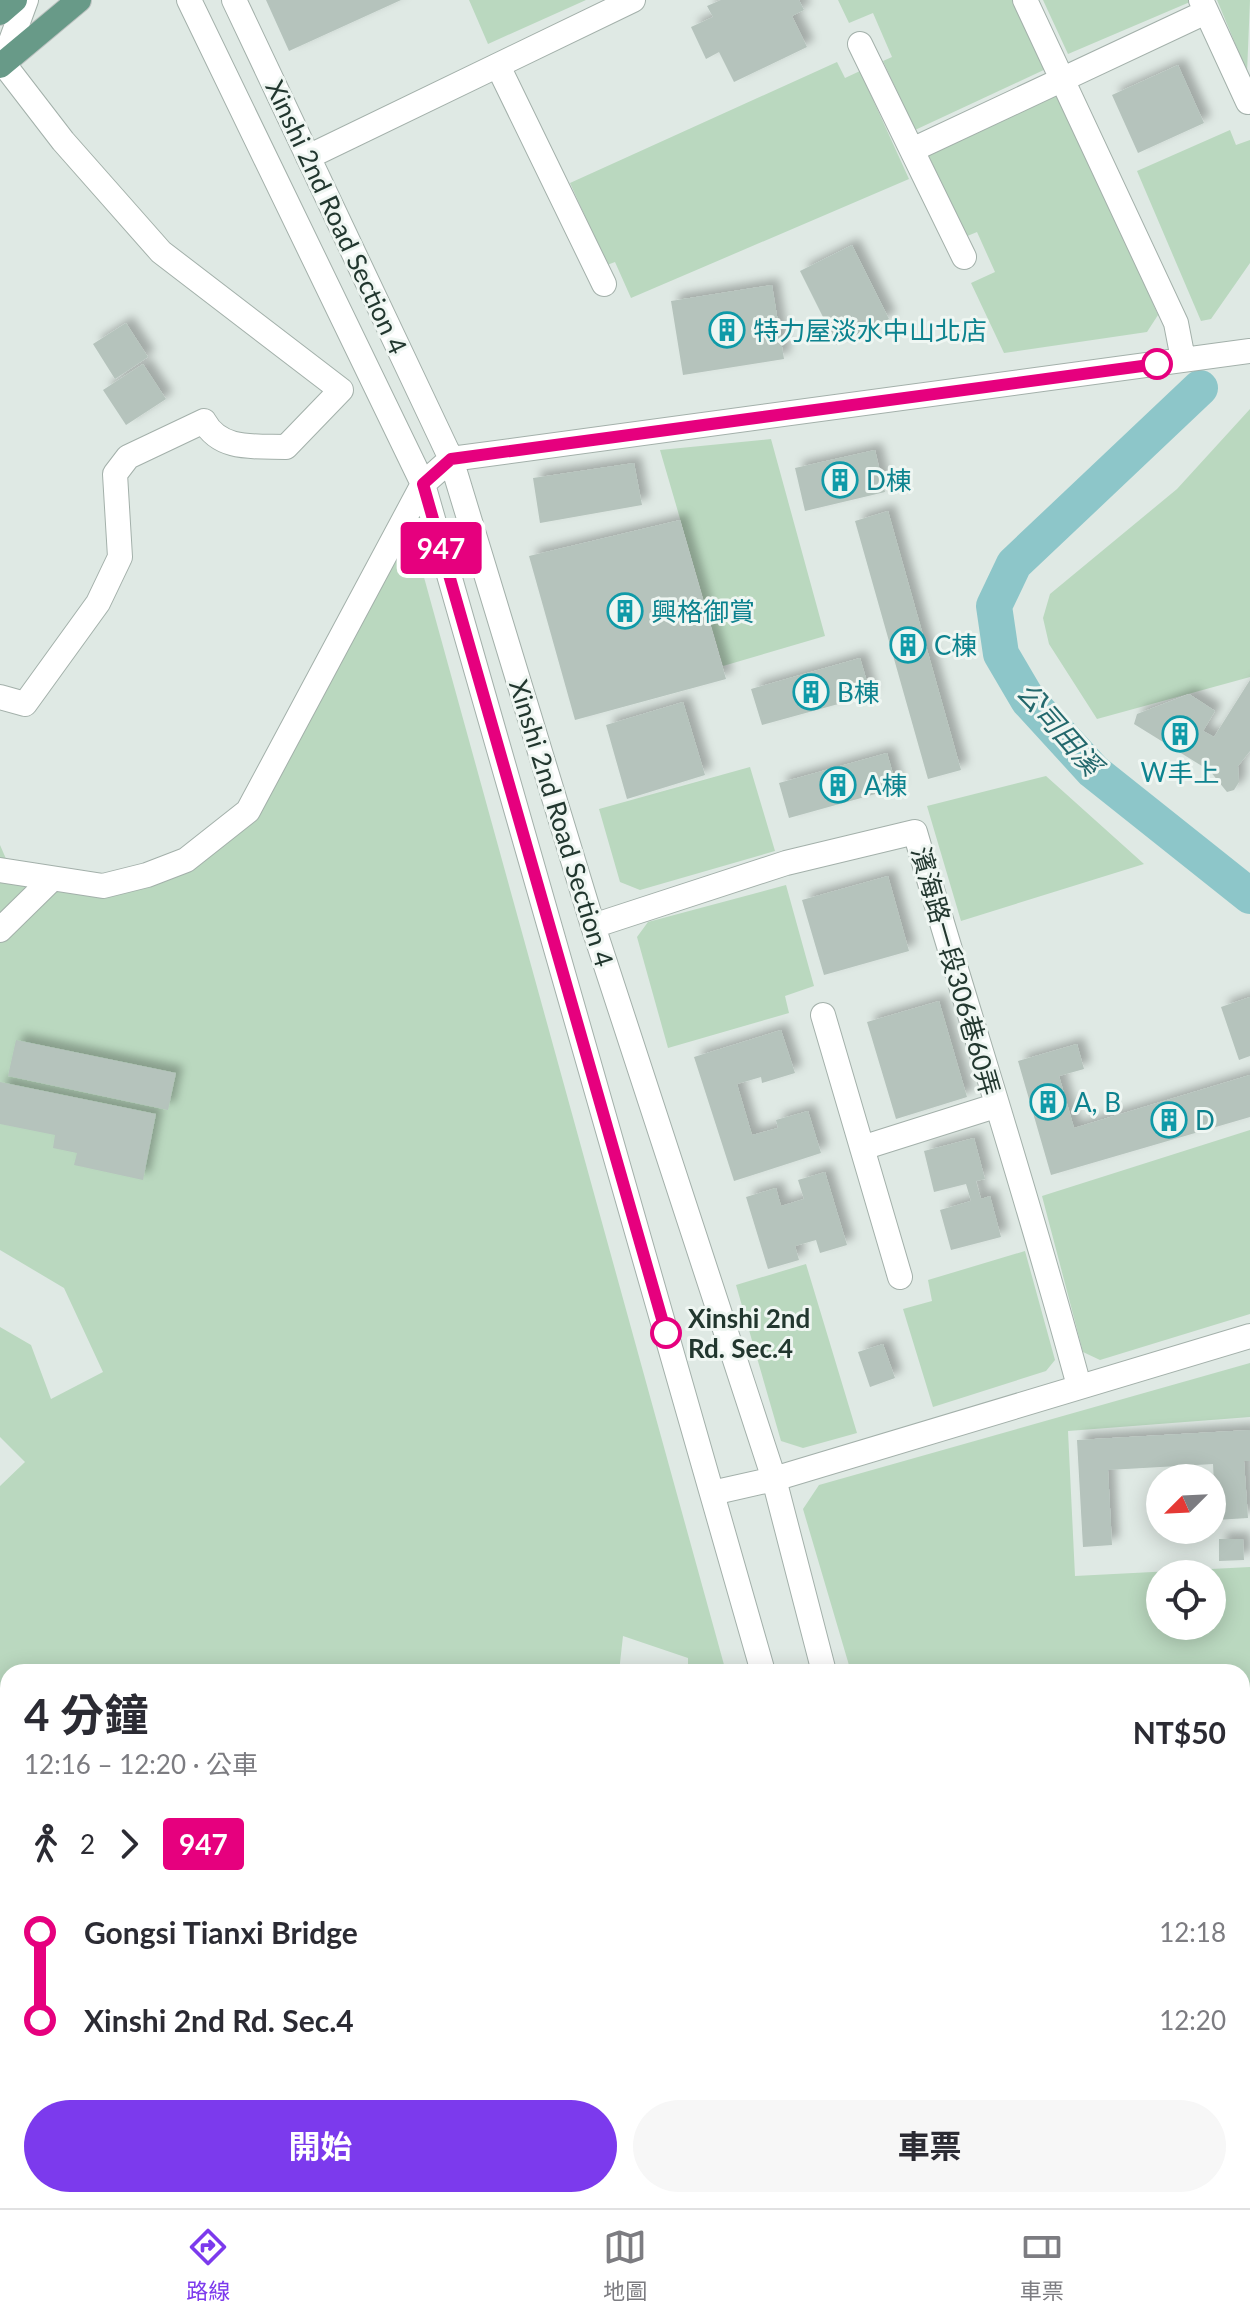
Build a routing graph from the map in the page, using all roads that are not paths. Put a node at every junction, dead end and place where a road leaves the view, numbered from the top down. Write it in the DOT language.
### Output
graph roads {
  1 [pos="15,0"];
  2 [pos="26,0"];
  3 [pos="79,0"];
  4 [pos="189,0"];
  5 [pos="234,0"];
  6 [pos="633,0"];
  7 [pos="1025,0"];
  8 [pos="1204,6"];
  9 [pos="0,13"];
  10 [pos="860,44"];
  11 [pos="1,64"];
  12 [pos="498,66"];
  13 [pos="1061,78"];
  14 [pos="1248,102"];
  15 [pos="912,150"];
  16 [pos="308,157"];
  17 [pos="964,257"];
  18 [pos="604,284"];
  19 [pos="1250,351"];
  20 [pos="1183,359"];
  21 [pos="369,373"];
  22 [pos="341,390"];
  23 [pos="451,459"];
  24 [pos="423,484"];
  25 [pos="0,697"];
  26 [pos="0,870"];
  27 [pos="51,880"];
  28 [pos="593,926"];
  29 [pos="0,930"];
  30 [pos="823,1015"];
  31 [pos="995,1106"];
  32 [pos="862,1148"];
  33 [pos="900,1277"];
  34 [pos="1250,1336"];
  35 [pos="1079,1386"];
  36 [pos="774,1479"];
  37 [pos="712,1493"];
  38 [pos="761,1664"];
  39 [pos="822,1664"];
  1 -- 9 [label="main road"];
  2 -- 11 [label="street"];
  3 -- 11 [label="main road"];
  4 -- 21 [label="street, Xinshi 2nd Road Section 4"];
  5 -- 16 [label="street, Xinshi 2nd Road Section 4"];
  6 -- 12 [label="street"];
  7 -- 13 [label="street"];
  8 -- 13 [label="street"];
  8 -- 14 [label="street"];
  10 -- 15 [label="street"];
  11 -- 22 [label="street"];
  12 -- 16 [label="street"];
  12 -- 18 [label="street"];
  13 -- 15 [label="street"];
  13 -- 20 [label="street"];
  15 -- 17 [label="street"];
  16 -- 23 [label="street, Xinshi 2nd Road Section 4"];
  19 -- 20 [label="street"];
  20 -- 23 [label="street"];
  21 -- 22 [label="street"];
  21 -- 24 [label="street, Xinshi 2nd Road Section 4"];
  22 -- 25 [label="street"];
  23 -- 24 [label="street"];
  23 -- 28 [label="street, Xinshi 2nd Road Section 4"];
  24 -- 27 [label="street"];
  24 -- 37 [label="street, Xinshi 2nd Road Section 4"];
  26 -- 27 [label="street"];
  27 -- 29 [label="street"];
  28 -- 31 [label="street, 濱海路一段306巷60弄"];
  28 -- 36 [label="street, Xinshi 2nd Road Section 4"];
  30 -- 32 [label="street"];
  31 -- 32 [label="street"];
  31 -- 35 [label="street, 濱海路一段306巷60弄"];
  32 -- 33 [label="street"];
  34 -- 35 [label="street"];
  35 -- 36 [label="street"];
  36 -- 37 [label="street"];
  36 -- 39 [label="street, Xinshi 2nd Road Section 4"];
  37 -- 38 [label="street, Xinshi 2nd Road Section 4"];
}
